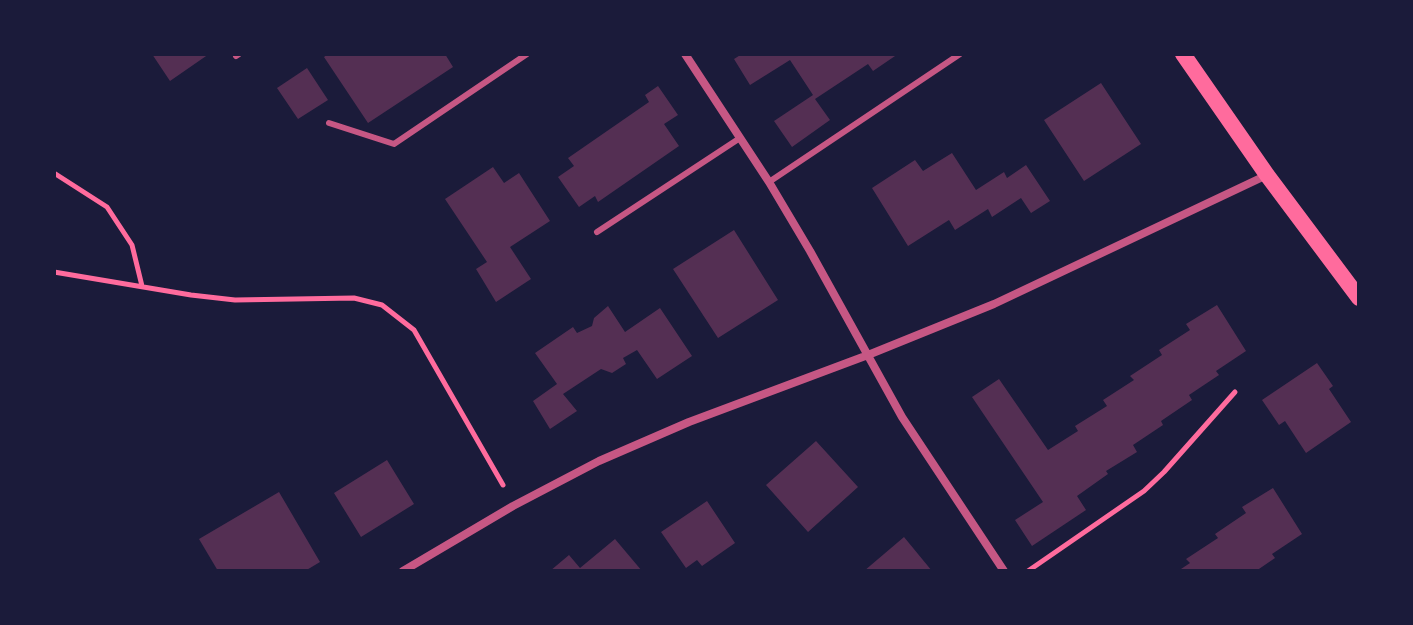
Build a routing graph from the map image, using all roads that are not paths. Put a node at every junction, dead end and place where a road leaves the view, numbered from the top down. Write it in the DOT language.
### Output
graph roads {
  1 [pos="527,54"];
  2 [pos="685,54"];
  3 [pos="960,54"];
  4 [pos="1183,54"];
  5 [pos="329,123"];
  6 [pos="740,138"];
  7 [pos="1267,175"];
  8 [pos="769,182"];
  9 [pos="597,232"];
  10 [pos="1359,298"];
  11 [pos="868,355"];
  12 [pos="403,571"];
  13 [pos="1004,571"];
  1 -- 5 [label="lane"];
  2 -- 6 [label="street"];
  3 -- 8 [label="lane"];
  4 -- 7 [label="main road"];
  6 -- 8 [label="street"];
  6 -- 9 [label="lane"];
  7 -- 10 [label="main road"];
  7 -- 11 [label="street"];
  8 -- 11 [label="street"];
  11 -- 12 [label="street"];
  11 -- 13 [label="street"];
}
